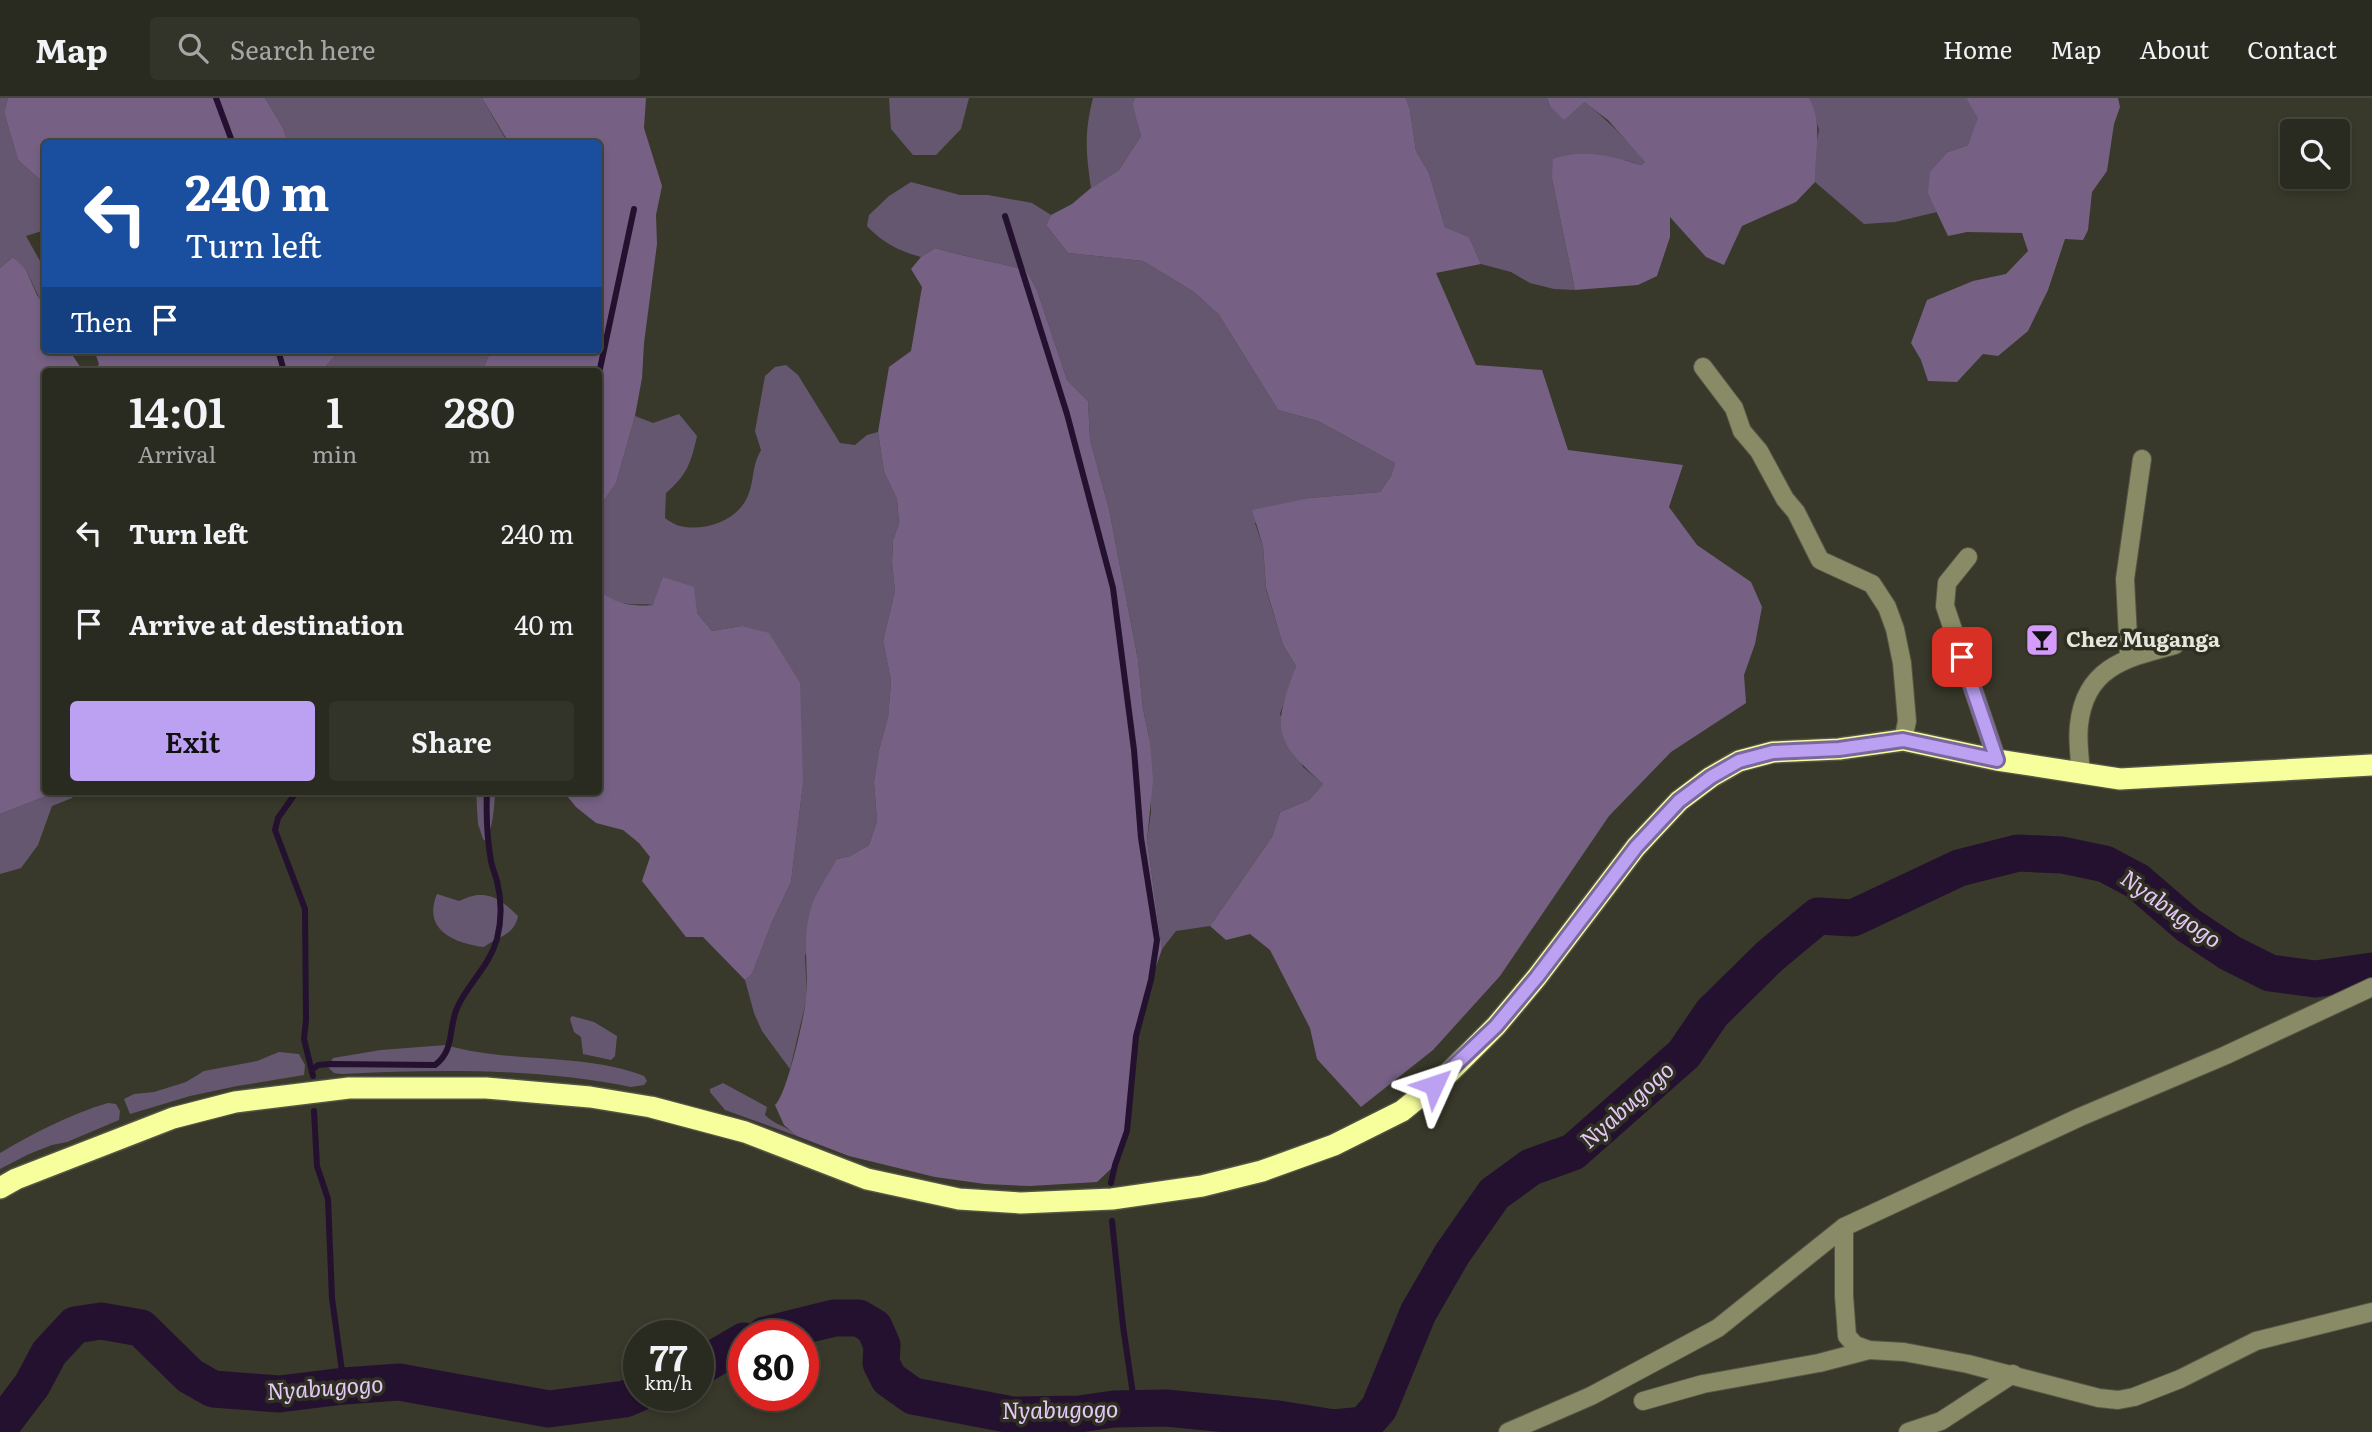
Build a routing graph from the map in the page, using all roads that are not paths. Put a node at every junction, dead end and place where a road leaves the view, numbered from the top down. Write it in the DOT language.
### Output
graph roads {
  1 [pos="1703,367"];
  2 [pos="2142,459"];
  3 [pos="1968,557"];
  4 [pos="2175,645"];
  5 [pos="2129,657"];
  6 [pos="1903,740"];
  7 [pos="1997,760"];
  8 [pos="2372,765"];
  9 [pos="2081,774"];
  10 [pos="2372,987"];
  11 [pos="0,1188"];
  12 [pos="1843,1227"];
  13 [pos="2372,1312"];
  14 [pos="1869,1350"];
  15 [pos="2013,1374"];
  16 [pos="1643,1401"];
  17 [pos="1508,1432"];
  18 [pos="1908,1432"];
  1 -- 6 [label="street"];
  2 -- 5 [label="street"];
  3 -- 7 [label="street"];
  4 -- 5 [label="street"];
  5 -- 9 [label="street"];
  6 -- 7 [label="highway"];
  6 -- 11 [label="highway"];
  7 -- 9 [label="highway"];
  8 -- 9 [label="highway"];
  10 -- 12 [label="street"];
  12 -- 14 [label="street"];
  12 -- 17 [label="street"];
  13 -- 15 [label="street"];
  14 -- 15 [label="street"];
  14 -- 16 [label="street"];
  15 -- 18 [label="street"];
}
